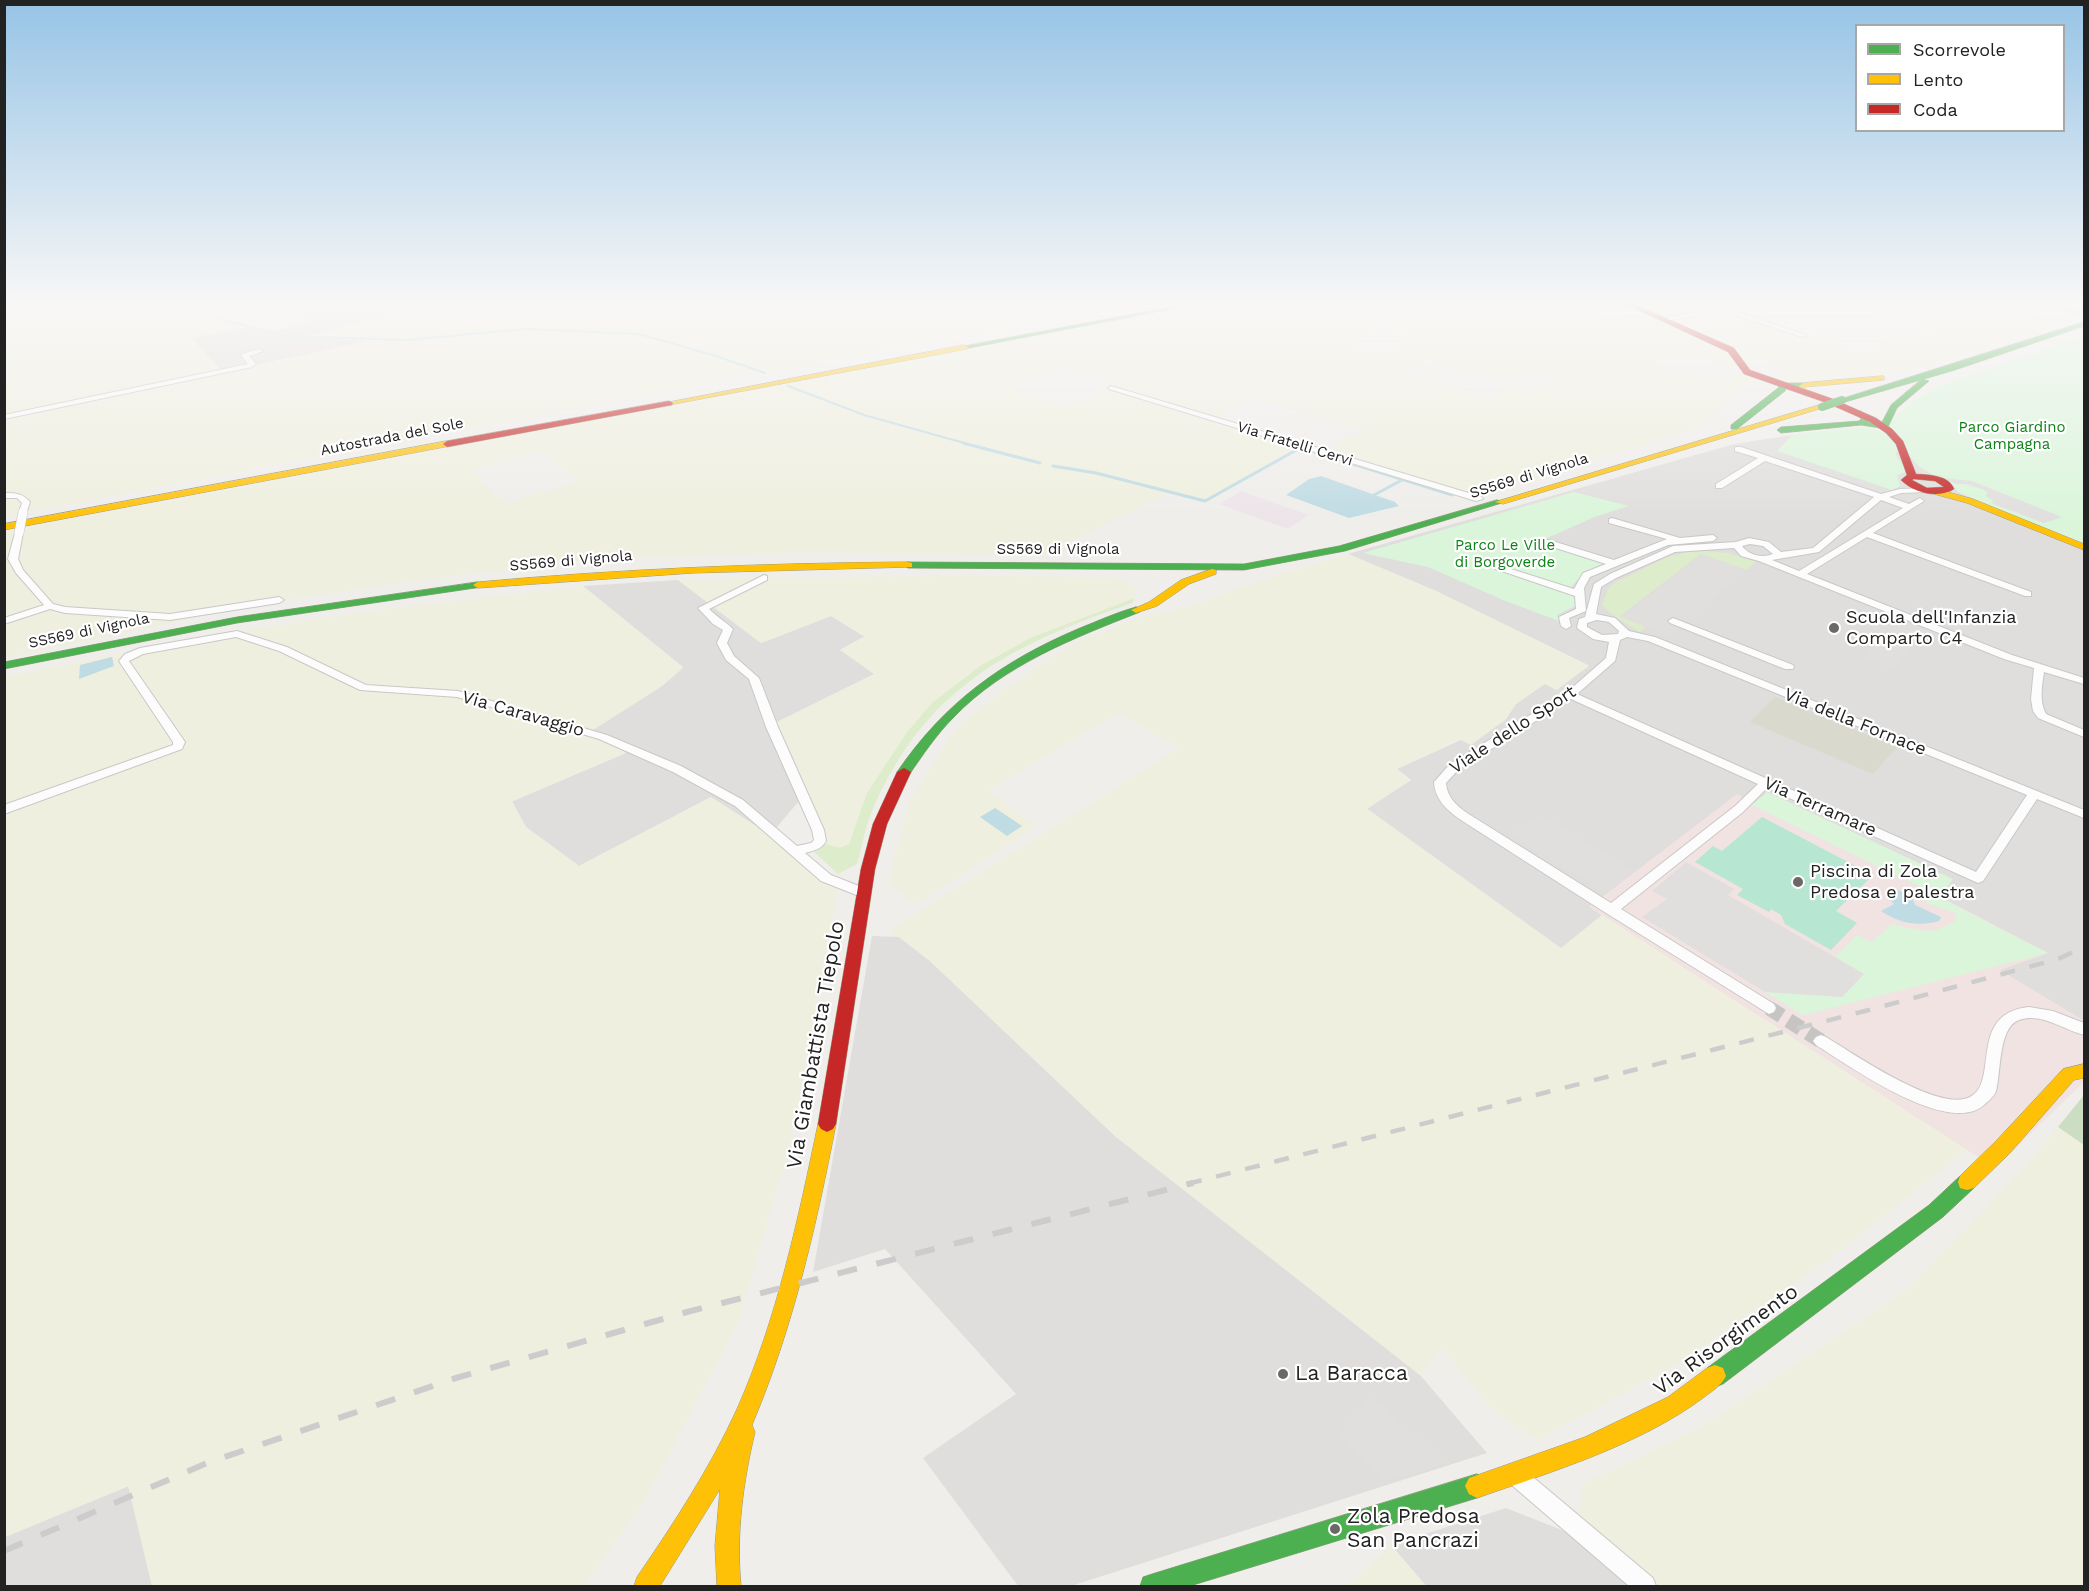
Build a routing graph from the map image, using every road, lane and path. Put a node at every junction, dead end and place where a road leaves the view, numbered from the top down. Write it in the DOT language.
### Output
graph roads {
  1 [pos="205,375"];
  2 [pos="788,375"];
  3 [pos="814,375"];
  4 [pos="1754,375"];
  5 [pos="1907,375"];
  6 [pos="1927,375"];
  7 [pos="1939,375"];
  8 [pos="1111,388"];
  9 [pos="1780,388"];
  10 [pos="1804,389"];
  11 [pos="4,417"];
  12 [pos="1861,418"];
  13 [pos="1886,421"];
  14 [pos="1713,438"];
  15 [pos="1738,449"];
  16 [pos="1764,458"];
  17 [pos="1908,478"];
  18 [pos="1719,486"];
  19 [pos="1933,493"];
  20 [pos="4,495"];
  21 [pos="1880,497"];
  22 [pos="1479,500"];
  23 [pos="1910,507"];
  24 [pos="4,521"];
  25 [pos="1612,521"];
  26 [pos="4,527"];
  27 [pos="1866,534"];
  28 [pos="1677,540"];
  29 [pos="1546,542"];
  30 [pos="1711,542"];
  31 [pos="1767,545"];
  32 [pos="2085,547"];
  33 [pos="1740,549"];
  34 [pos="1799,553"];
  35 [pos="1776,557"];
  36 [pos="1758,558"];
  37 [pos="1613,563"];
  38 [pos="1489,565"];
  39 [pos="1095,566"];
  40 [pos="1244,567"];
  41 [pos="1783,567"];
  42 [pos="1800,574"];
  43 [pos="764,578"];
  44 [pos="1579,594"];
  45 [pos="2028,594"];
  46 [pos="279,600"];
  47 [pos="1593,604"];
  48 [pos="50,606"];
  49 [pos="1136,610"];
  50 [pos="1590,618"];
  51 [pos="1612,620"];
  52 [pos="4,621"];
  53 [pos="1673,621"];
  54 [pos="1566,626"];
  55 [pos="1619,636"];
  56 [pos="1597,637"];
  57 [pos="1612,652"];
  58 [pos="4,666"];
  59 [pos="1789,667"];
  60 [pos="2039,667"];
  61 [pos="2085,681"];
  62 [pos="1570,695"];
  63 [pos="2085,734"];
  64 [pos="1764,783"];
  65 [pos="2034,794"];
  66 [pos="4,810"];
  67 [pos="2085,814"];
  68 [pos="796,851"];
  69 [pos="864,892"];
  70 [pos="1611,910"];
  71 [pos="1769,1008"];
  72 [pos="2085,1029"];
  73 [pos="1821,1041"];
  74 [pos="2085,1071"];
  75 [pos="757,1386"];
  76 [pos="1514,1474"];
  77 [pos="646,1587"];
  78 [pos="729,1587"];
  79 [pos="1152,1587"];
  80 [pos="1645,1587"];
  1 -- 11 [label="street"];
  2 -- 24 [label="main road, Autostrada del Sole"];
  3 -- 26 [label="main road, Autostrada del Sole"];
  4 -- 9 [label="main road"];
  5 -- 10 [label="main road"];
  6 -- 14 [label="main road, SS569 di Vignola, bridge"];
  7 -- 13 [label="main road"];
  8 -- 22 [label="street, Via Fratelli Cervi"];
  9 -- 10 [label="main road"];
  9 -- 14 [label="main road"];
  10 -- 12 [label="main road"];
  12 -- 13 [label="main road"];
  12 -- 14 [label="main road"];
  13 -- 17 [label="main road"];
  14 -- 40 [label="main road, SS569 di Vignola"];
  15 -- 16 [label="street"];
  16 -- 18 [label="street"];
  16 -- 21 [label="street"];
  17 -- 19 [label="main road"];
  17 -- 19 [label="main road"];
  17 -- 21 [label="street"];
  19 -- 23 [label="street"];
  19 -- 32 [label="main road"];
  20 -- 48 [label="street, bridge"];
  21 -- 23 [label="street"];
  21 -- 34 [label="street"];
  23 -- 27 [label="street"];
  25 -- 28 [label="street"];
  27 -- 42 [label="street"];
  27 -- 45 [label="street"];
  28 -- 30 [label="street"];
  28 -- 37 [label="street"];
  29 -- 37 [label="street"];
  30 -- 33 [label="street"];
  30 -- 47 [label="street"];
  31 -- 33 [label="street"];
  31 -- 34 [label="street"];
  31 -- 35 [label="street"];
  33 -- 36 [label="street"];
  34 -- 35 [label="street"];
  35 -- 36 [label="street"];
  35 -- 41 [label="street"];
  36 -- 41 [label="street"];
  37 -- 44 [label="street"];
  38 -- 44 [label="street"];
  39 -- 40 [label="main road, SS569 di Vignola"];
  39 -- 49 [label="main road"];
  39 -- 58 [label="main road, SS569 di Vignola"];
  40 -- 49 [label="main road, Via Giambattista Tiepolo"];
  41 -- 42 [label="street"];
  42 -- 60 [label="street"];
  43 -- 68 [label="street"];
  44 -- 54 [label="street"];
  46 -- 48 [label="street"];
  47 -- 50 [label="street"];
  47 -- 51 [label="street"];
  48 -- 52 [label="street"];
  49 -- 69 [label="main road, Via Giambattista Tiepolo"];
  50 -- 51 [label="street"];
  50 -- 56 [label="street"];
  51 -- 55 [label="street"];
  53 -- 59 [label="street"];
  55 -- 56 [label="street, Via della Fornace"];
  55 -- 57 [label="street, Viale dello Sport"];
  55 -- 65 [label="street, Via della Fornace"];
  56 -- 57 [label="street"];
  57 -- 62 [label="street, Viale dello Sport"];
  60 -- 61 [label="street"];
  60 -- 63 [label="street"];
  62 -- 64 [label="street, Via Terramare"];
  62 -- 70 [label="street, Viale dello Sport"];
  64 -- 65 [label="street, Via Terramare"];
  64 -- 70 [label="street"];
  65 -- 67 [label="street, Via della Fornace"];
  66 -- 68 [label="street, Via Caravaggio"];
  68 -- 69 [label="street, Via Caravaggio"];
  69 -- 75 [label="main road, Via Giambattista Tiepolo"];
  70 -- 71 [label="street, Viale dello Sport"];
  72 -- 73 [label="street"];
  74 -- 76 [label="main road, Via Risorgimento"];
  75 -- 77 [label="main road, Via Giambattista Tiepolo"];
  75 -- 78 [label="main road"];
  76 -- 79 [label="main road, Via Risorgimento"];
  76 -- 80 [label="street"];
}
